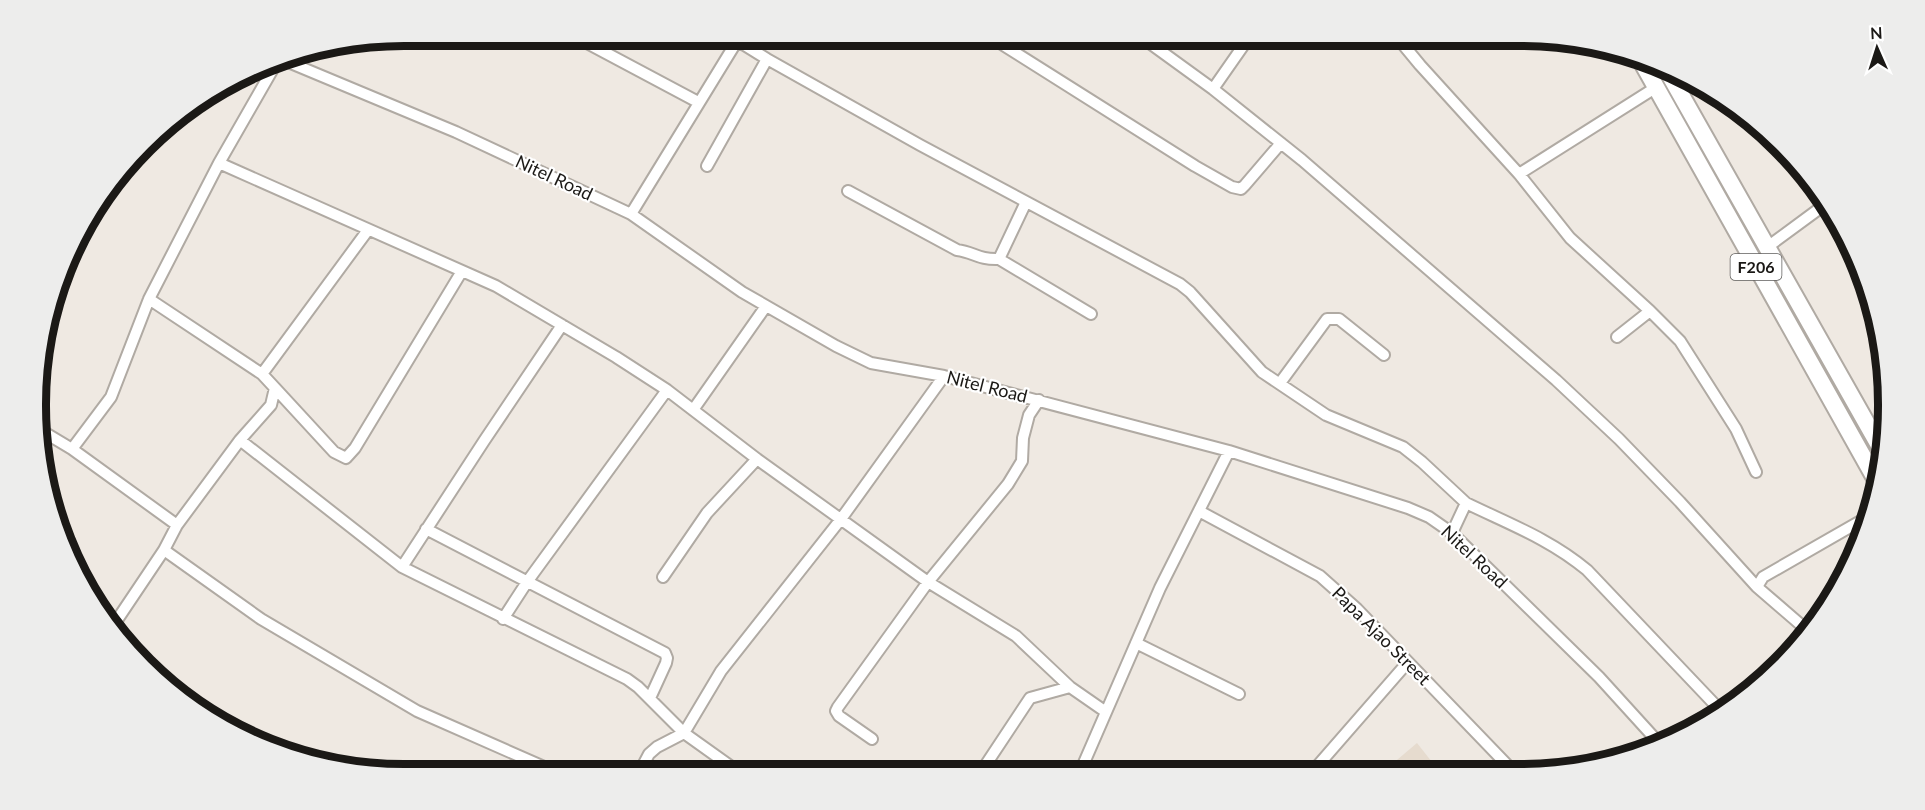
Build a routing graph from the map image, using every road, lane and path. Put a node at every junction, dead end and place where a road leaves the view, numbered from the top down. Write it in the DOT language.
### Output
graph roads {
  1 [pos="593,46"];
  2 [pos="730,46"];
  3 [pos="747,46"];
  4 [pos="1005,46"];
  5 [pos="1154,46"];
  6 [pos="1243,46"];
  7 [pos="1404,46"];
  8 [pos="768,59"];
  9 [pos="292,65"];
  10 [pos="1645,70"];
  11 [pos="272,73"];
  12 [pos="1673,80"];
  13 [pos="1655,88"];
  14 [pos="1213,89"];
  15 [pos="698,102"];
  16 [pos="1281,143"];
  17 [pos="219,164"];
  18 [pos="707,166"];
  19 [pos="1519,174"];
  20 [pos="848,191"];
  21 [pos="1026,202"];
  22 [pos="1820,209"];
  23 [pos="631,214"];
  24 [pos="368,230"];
  25 [pos="1766,248"];
  26 [pos="999,259"];
  27 [pos="462,271"];
  28 [pos="149,298"];
  29 [pos="766,306"];
  30 [pos="1650,310"];
  31 [pos="1091,314"];
  32 [pos="562,325"];
  33 [pos="1617,337"];
  34 [pos="1384,355"];
  35 [pos="262,374"];
  36 [pos="944,376"];
  37 [pos="1280,383"];
  38 [pos="276,388"];
  39 [pos="667,390"];
  40 [pos="1039,400"];
  41 [pos="693,410"];
  42 [pos="48,434"];
  43 [pos="240,440"];
  44 [pos="1876,441"];
  45 [pos="72,449"];
  46 [pos="1229,451"];
  47 [pos="757,459"];
  48 [pos="1756,472"];
  49 [pos="1872,473"];
  50 [pos="1466,503"];
  51 [pos="1198,511"];
  52 [pos="841,519"];
  53 [pos="1858,522"];
  54 [pos="177,525"];
  55 [pos="426,529"];
  56 [pos="1452,534"];
  57 [pos="164,550"];
  58 [pos="402,567"];
  59 [pos="663,577"];
  60 [pos="527,582"];
  61 [pos="928,582"];
  62 [pos="1757,587"];
  63 [pos="117,617"];
  64 [pos="503,619"];
  65 [pos="1802,626"];
  66 [pos="1136,643"];
  67 [pos="1408,662"];
  68 [pos="1070,687"];
  69 [pos="1239,694"];
  70 [pos="650,698"];
  71 [pos="1715,705"];
  72 [pos="1106,712"];
  73 [pos="684,733"];
  74 [pos="1654,737"];
  75 [pos="872,739"];
  76 [pos="537,764"];
  77 [pos="644,764"];
  78 [pos="727,764"];
  79 [pos="986,764"];
  80 [pos="1083,764"];
  81 [pos="1319,764"];
  82 [pos="1506,764"];
  1 -- 15 [label="street"];
  2 -- 15 [label="street"];
  3 -- 8 [label="street"];
  4 -- 16 [label="street"];
  5 -- 14 [label="street"];
  6 -- 14 [label="street"];
  7 -- 19 [label="street"];
  8 -- 18 [label="street"];
  8 -- 21 [label="street"];
  9 -- 23 [label="street, Nitel Road"];
  10 -- 13 [label="main road, F206"];
  11 -- 17 [label="street"];
  12 -- 25 [label="main road, F206"];
  13 -- 19 [label="street"];
  13 -- 49 [label="main road, F206"];
  14 -- 16 [label="street"];
  15 -- 23 [label="street"];
  16 -- 62 [label="street"];
  17 -- 24 [label="street"];
  17 -- 28 [label="street"];
  19 -- 30 [label="street"];
  20 -- 26 [label="street"];
  21 -- 26 [label="street"];
  21 -- 37 [label="street"];
  22 -- 25 [label="street"];
  23 -- 29 [label="street, Nitel Road"];
  24 -- 27 [label="street"];
  24 -- 35 [label="street"];
  25 -- 44 [label="main road, F206"];
  26 -- 31 [label="street"];
  27 -- 32 [label="street"];
  27 -- 38 [label="street"];
  28 -- 35 [label="street"];
  28 -- 45 [label="street"];
  29 -- 36 [label="street, Nitel Road"];
  29 -- 41 [label="street"];
  30 -- 33 [label="street"];
  30 -- 48 [label="street"];
  32 -- 39 [label="street"];
  32 -- 55 [label="street"];
  34 -- 37 [label="street"];
  35 -- 38 [label="street"];
  36 -- 40 [label="street, Nitel Road"];
  36 -- 52 [label="street"];
  37 -- 50 [label="street"];
  38 -- 43 [label="street"];
  39 -- 41 [label="street"];
  39 -- 60 [label="street"];
  40 -- 46 [label="street, Nitel Road"];
  40 -- 61 [label="street"];
  41 -- 47 [label="street"];
  42 -- 45 [label="street"];
  43 -- 54 [label="street"];
  43 -- 58 [label="street"];
  45 -- 54 [label="street"];
  46 -- 51 [label="street"];
  46 -- 56 [label="street, Nitel Road"];
  47 -- 52 [label="street"];
  47 -- 59 [label="street"];
  50 -- 56 [label="street"];
  50 -- 71 [label="street"];
  51 -- 66 [label="street"];
  51 -- 67 [label="street, Papa Ajao Street"];
  52 -- 61 [label="street"];
  52 -- 73 [label="street"];
  53 -- 62 [label="street"];
  54 -- 57 [label="street"];
  55 -- 58 [label="street"];
  55 -- 60 [label="street"];
  56 -- 74 [label="street, Nitel Road"];
  57 -- 63 [label="street"];
  57 -- 76 [label="street"];
  58 -- 64 [label="street"];
  60 -- 64 [label="street"];
  60 -- 70 [label="street"];
  61 -- 68 [label="street"];
  61 -- 75 [label="street"];
  62 -- 65 [label="street"];
  64 -- 70 [label="street"];
  66 -- 69 [label="street"];
  66 -- 72 [label="street"];
  67 -- 81 [label="street"];
  67 -- 82 [label="street, Papa Ajao Street"];
  68 -- 72 [label="street"];
  68 -- 79 [label="street"];
  70 -- 73 [label="street"];
  72 -- 80 [label="street"];
  73 -- 77 [label="street"];
  73 -- 78 [label="street"];
}
